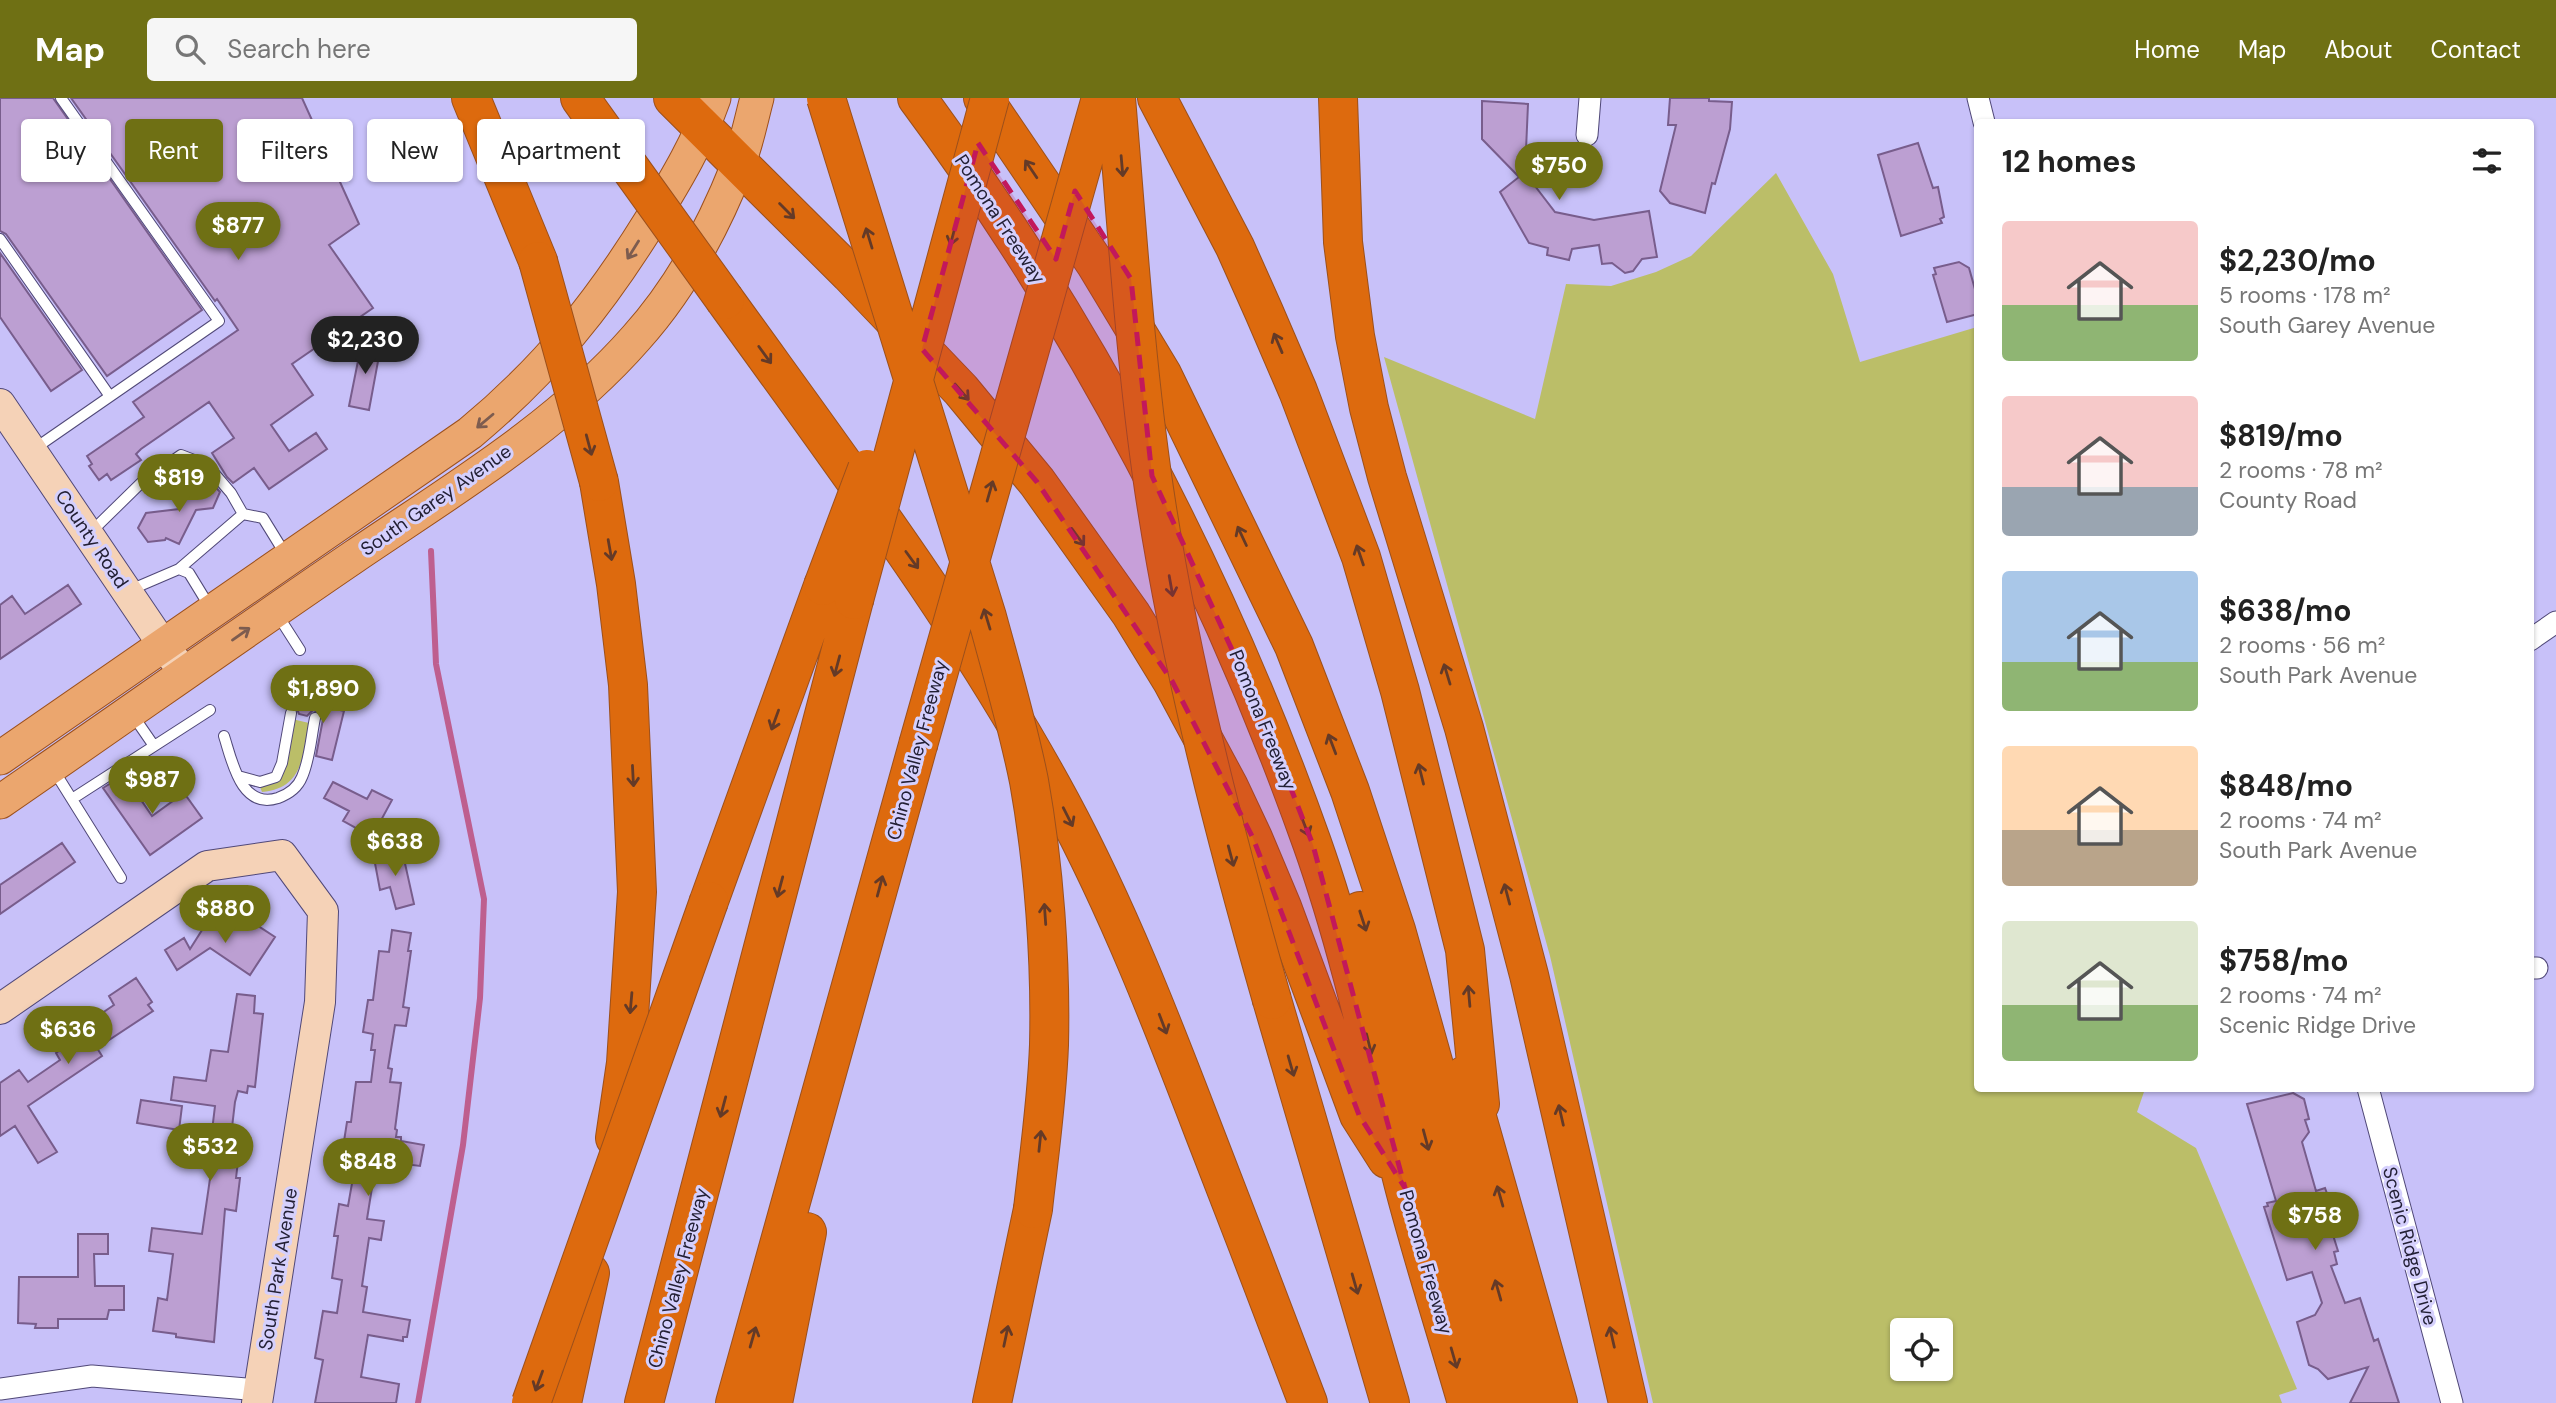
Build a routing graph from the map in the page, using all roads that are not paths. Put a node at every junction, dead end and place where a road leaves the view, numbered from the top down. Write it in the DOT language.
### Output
graph roads {
  1 [pos="61,98"];
  2 [pos="471,98"];
  3 [pos="580,98"];
  4 [pos="673,98"];
  5 [pos="757,98"];
  6 [pos="826,98"];
  7 [pos="917,98"];
  8 [pos="948,98"];
  9 [pos="983,98"];
  10 [pos="990,98"];
  11 [pos="1013,98"];
  12 [pos="1101,98"];
  13 [pos="1116,98"];
  14 [pos="1157,98"];
  15 [pos="1338,98"];
  16 [pos="1590,98"];
  17 [pos="1978,98"];
  18 [pos="709,113"];
  19 [pos="1983,119"];
  20 [pos="1587,135"];
  21 [pos="739,162"];
  22 [pos="0,239"];
  23 [pos="109,395"];
  24 [pos="0,404"];
  25 [pos="31,451"];
  26 [pos="243,514"];
  27 [pos="88,534"];
  28 [pos="289,559"];
  29 [pos="179,569"];
  30 [pos="127,592"];
  31 [pos="839,593"];
  32 [pos="212,611"];
  33 [pos="274,611"];
  34 [pos="2556,622"];
  35 [pos="2534,637"];
  36 [pos="163,645"];
  37 [pos="300,650"];
  38 [pos="184,673"];
  39 [pos="299,674"];
  40 [pos="321,683"];
  41 [pos="294,696"];
  42 [pos="319,700"];
  43 [pos="210,710"];
  44 [pos="130,711"];
  45 [pos="291,713"];
  46 [pos="315,718"];
  47 [pos="224,736"];
  48 [pos="154,746"];
  49 [pos="0,758"];
  50 [pos="52,766"];
  51 [pos="238,776"];
  52 [pos="72,799"];
  53 [pos="0,802"];
  54 [pos="121,878"];
  55 [pos="862,952"];
  56 [pos="0,1009"];
  57 [pos="2369,1092"];
  58 [pos="1483,1137"];
  59 [pos="1405,1188"];
  60 [pos="0,1389"];
  61 [pos="258,1396"];
  62 [pos="531,1403"];
  63 [pos="562,1403"];
  64 [pos="644,1403"];
  65 [pos="735,1403"];
  66 [pos="773,1403"];
  67 [pos="992,1403"];
  68 [pos="1308,1403"];
  69 [pos="1390,1403"];
  70 [pos="1467,1403"];
  71 [pos="1499,1403"];
  72 [pos="1529,1403"];
  73 [pos="1558,1403"];
  74 [pos="1628,1403"];
  75 [pos="2452,1403"];
  1 -- 23 [label="lane"];
  2 -- 63 [label="highway, one-way, bridge"];
  3 -- 68 [label="highway, one-way, bridge"];
  4 -- 18 [label="highway"];
  5 -- 21 [label="main road, South Garey Avenue"];
  67 -- 6 [label="highway, one-way, bridge"];
  7 -- 59 [label="highway, Pomona Freeway, one-way"];
  8 -- 71 [label="highway, one-way"];
  72 -- 9 [label="highway, one-way"];
  10 -- 31 [label="highway, one-way, bridge"];
  11 -- 58 [label="highway"];
  55 -- 12 [label="highway, Chino Valley Freeway, one-way, bridge"];
  13 -- 69 [label="highway, one-way, bridge"];
  58 -- 14 [label="highway, one-way"];
  74 -- 15 [label="highway, one-way"];
  16 -- 20 [label="street"];
  17 -- 19 [label="street"];
  18 -- 21 [label="highway"];
  18 -- 28 [label="main road, South Garey Avenue, one-way"];
  21 -- 33 [label="main road, South Garey Avenue"];
  21 -- 59 [label="highway, one-way"];
  22 -- 23 [label="lane"];
  23 -- 25 [label="lane"];
  24 -- 25 [label="street, County Road"];
  25 -- 27 [label="street, County Road"];
  26 -- 27 [label="lane"];
  26 -- 28 [label="lane"];
  26 -- 29 [label="lane"];
  27 -- 30 [label="street, County Road"];
  28 -- 32 [label="main road, South Garey Avenue"];
  29 -- 30 [label="lane"];
  29 -- 32 [label="lane"];
  30 -- 36 [label="street, County Road"];
  31 -- 62 [label="highway, one-way, bridge"];
  31 -- 64 [label="highway, Chino Valley Freeway, one-way"];
  32 -- 36 [label="main road, South Garey Avenue"];
  33 -- 37 [label="lane"];
  38 -- 33 [label="main road, South Garey Avenue, one-way"];
  34 -- 35 [label="street"];
  36 -- 38 [label="street, County Road"];
  36 -- 49 [label="main road, South Garey Avenue"];
  38 -- 44 [label="main road, South Garey Avenue"];
  39 -- 41 [label="lane"];
  40 -- 42 [label="lane"];
  43 -- 48 [label="lane"];
  44 -- 48 [label="lane"];
  44 -- 50 [label="main road, South Garey Avenue"];
  45 -- 51 [label="lane"];
  46 -- 51 [label="lane"];
  47 -- 51 [label="lane"];
  48 -- 52 [label="lane"];
  50 -- 52 [label="lane"];
  50 -- 53 [label="main road, South Garey Avenue"];
  52 -- 54 [label="lane"];
  65 -- 55 [label="highway, Chino Valley Freeway, one-way"];
  55 -- 66 [label="highway"];
  56 -- 61 [label="street, South Park Avenue"];
  57 -- 75 [label="street, Scenic Ridge Drive"];
  73 -- 58 [label="highway, one-way"];
  59 -- 70 [label="highway, Pomona Freeway, one-way"];
  60 -- 61 [label="street"];
}
